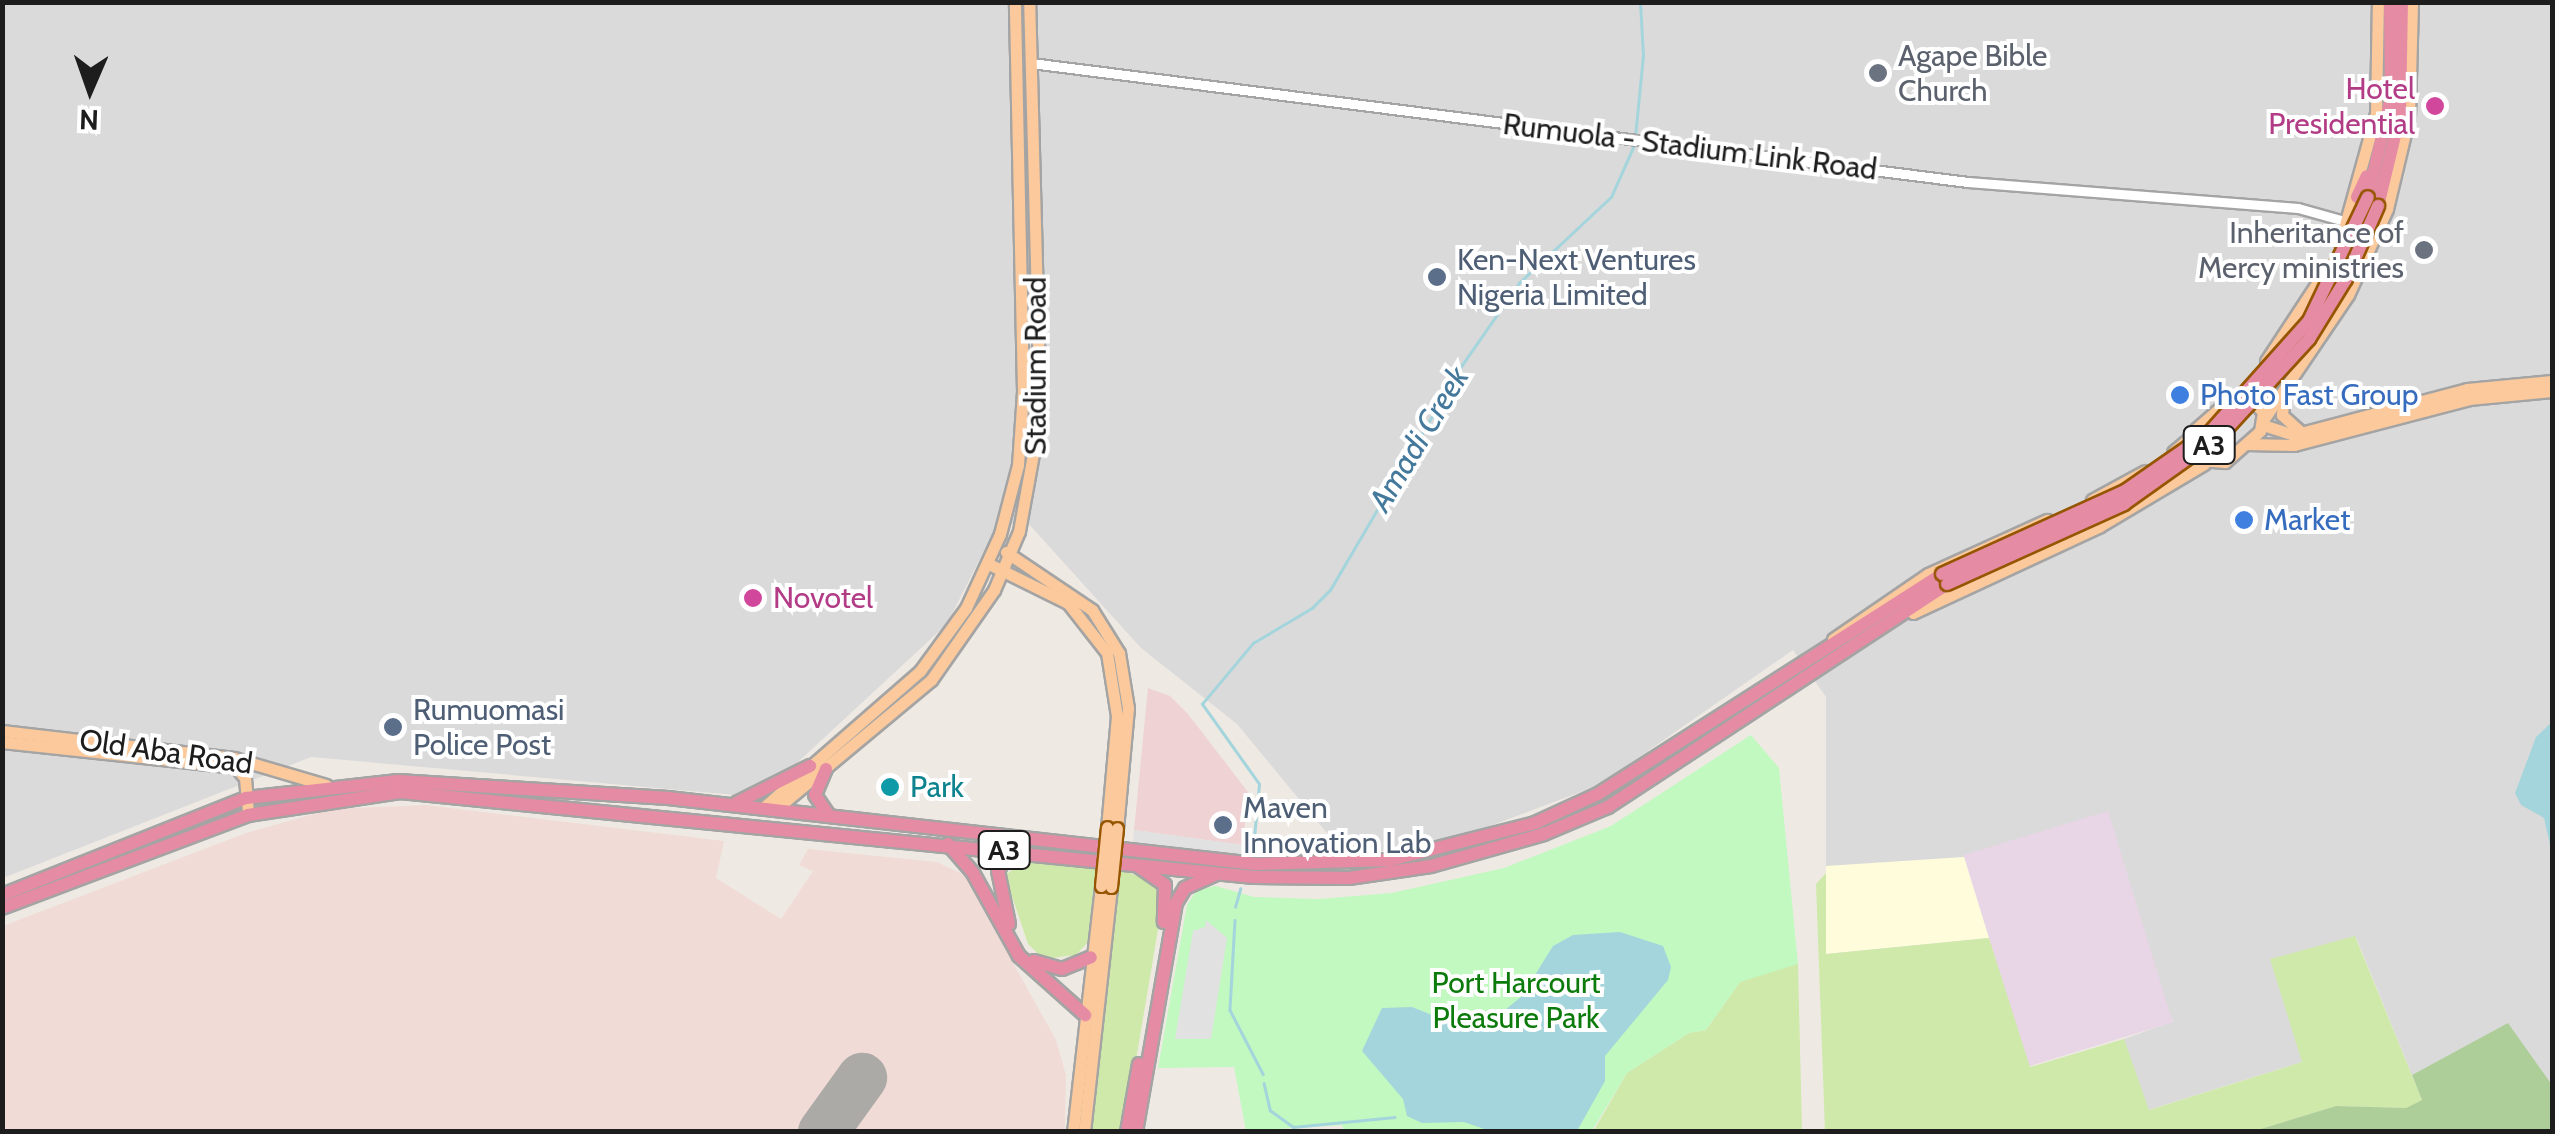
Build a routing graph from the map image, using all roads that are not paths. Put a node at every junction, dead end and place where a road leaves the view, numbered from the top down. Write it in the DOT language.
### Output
graph roads {
  1 [pos="1015,2"];
  2 [pos="1030,2"];
  3 [pos="2378,2"];
  4 [pos="2390,2"];
  5 [pos="2402,2"];
  6 [pos="2412,2"];
  7 [pos="2403,34"];
  8 [pos="1031,63"];
  9 [pos="2409,117"];
  10 [pos="2368,200"];
  11 [pos="2348,222"];
  12 [pos="2290,380"];
  13 [pos="2552,381"];
  14 [pos="2552,391"];
  15 [pos="2234,397"];
  16 [pos="2263,422"];
  17 [pos="2302,433"];
  18 [pos="2193,435"];
  19 [pos="2246,444"];
  20 [pos="2204,464"];
  21 [pos="995,547"];
  22 [pos="1011,554"];
  23 [pos="989,564"];
  24 [pos="1004,570"];
  25 [pos="1945,579"];
  26 [pos="1833,639"];
  27 [pos="1855,641"];
  28 [pos="2,731"];
  29 [pos="2,742"];
  30 [pos="810,766"];
  31 [pos="826,770"];
  32 [pos="326,785"];
  33 [pos="246,798"];
  34 [pos="733,804"];
  35 [pos="770,808"];
  36 [pos="248,814"];
  37 [pos="829,816"];
  38 [pos="1112,827"];
  39 [pos="948,844"];
  40 [pos="1026,853"];
  41 [pos="1131,863"];
  42 [pos="1224,873"];
  43 [pos="1106,887"];
  44 [pos="2,896"];
  45 [pos="2,908"];
  46 [pos="1091,957"];
  47 [pos="1085,1015"];
  48 [pos="1073,1132"];
  49 [pos="1084,1132"];
  50 [pos="1127,1132"];
  51 [pos="1136,1132"];
  1 -- 21 [label="main road, Stadium Road"];
  2 -- 8 [label="main road, Stadium Road"];
  3 -- 10 [label="main road"];
  4 -- 10 [label="highway, A3"];
  5 -- 7 [label="highway, A3"];
  6 -- 9 [label="main road"];
  7 -- 9 [label="highway"];
  7 -- 10 [label="highway, A3"];
  8 -- 11 [label="street, Rumuola - Stadium Link Road"];
  8 -- 22 [label="main road, Stadium Road"];
  9 -- 12 [label="main road"];
  10 -- 11 [label="main road"];
  10 -- 25 [label="highway, A3, bridge"];
  11 -- 15 [label="main road"];
  12 -- 16 [label="main road"];
  12 -- 17 [label="main road"];
  13 -- 17 [label="main road"];
  14 -- 19 [label="main road"];
  15 -- 16 [label="main road"];
  15 -- 18 [label="main road"];
  16 -- 17 [label="main road"];
  16 -- 19 [label="main road"];
  18 -- 20 [label="main road"];
  18 -- 26 [label="main road"];
  19 -- 20 [label="main road"];
  20 -- 27 [label="main road"];
  21 -- 22 [label="main road"];
  21 -- 23 [label="main road, Stadium Road"];
  22 -- 24 [label="main road, Stadium Road"];
  22 -- 38 [label="main road"];
  23 -- 24 [label="main road"];
  23 -- 30 [label="main road, Stadium Road"];
  24 -- 31 [label="main road, Stadium Road"];
  24 -- 38 [label="main road"];
  25 -- 26 [label="highway, A3"];
  25 -- 27 [label="highway, A3"];
  26 -- 37 [label="highway, A3"];
  27 -- 42 [label="highway, A3"];
  28 -- 32 [label="main road, Old Aba Road"];
  29 -- 33 [label="main road, Old Aba Road"];
  30 -- 34 [label="highway"];
  30 -- 35 [label="main road, Stadium Road"];
  31 -- 35 [label="main road, Stadium Road"];
  31 -- 37 [label="highway"];
  32 -- 33 [label="highway, A3"];
  32 -- 34 [label="highway, A3"];
  33 -- 36 [label="main road, Old Aba Road"];
  33 -- 44 [label="highway, A3"];
  34 -- 35 [label="highway, A3"];
  35 -- 37 [label="highway, A3"];
  36 -- 39 [label="highway, A3"];
  36 -- 45 [label="highway, A3"];
  38 -- 43 [label="main road, bridge"];
  39 -- 40 [label="highway, A3"];
  39 -- 47 [label="highway"];
  40 -- 41 [label="highway, A3"];
  40 -- 46 [label="highway"];
  41 -- 42 [label="highway, A3"];
  41 -- 50 [label="highway"];
  42 -- 51 [label="highway"];
  43 -- 46 [label="main road"];
  43 -- 49 [label="main road"];
  46 -- 47 [label="main road"];
  47 -- 48 [label="main road"];
}
